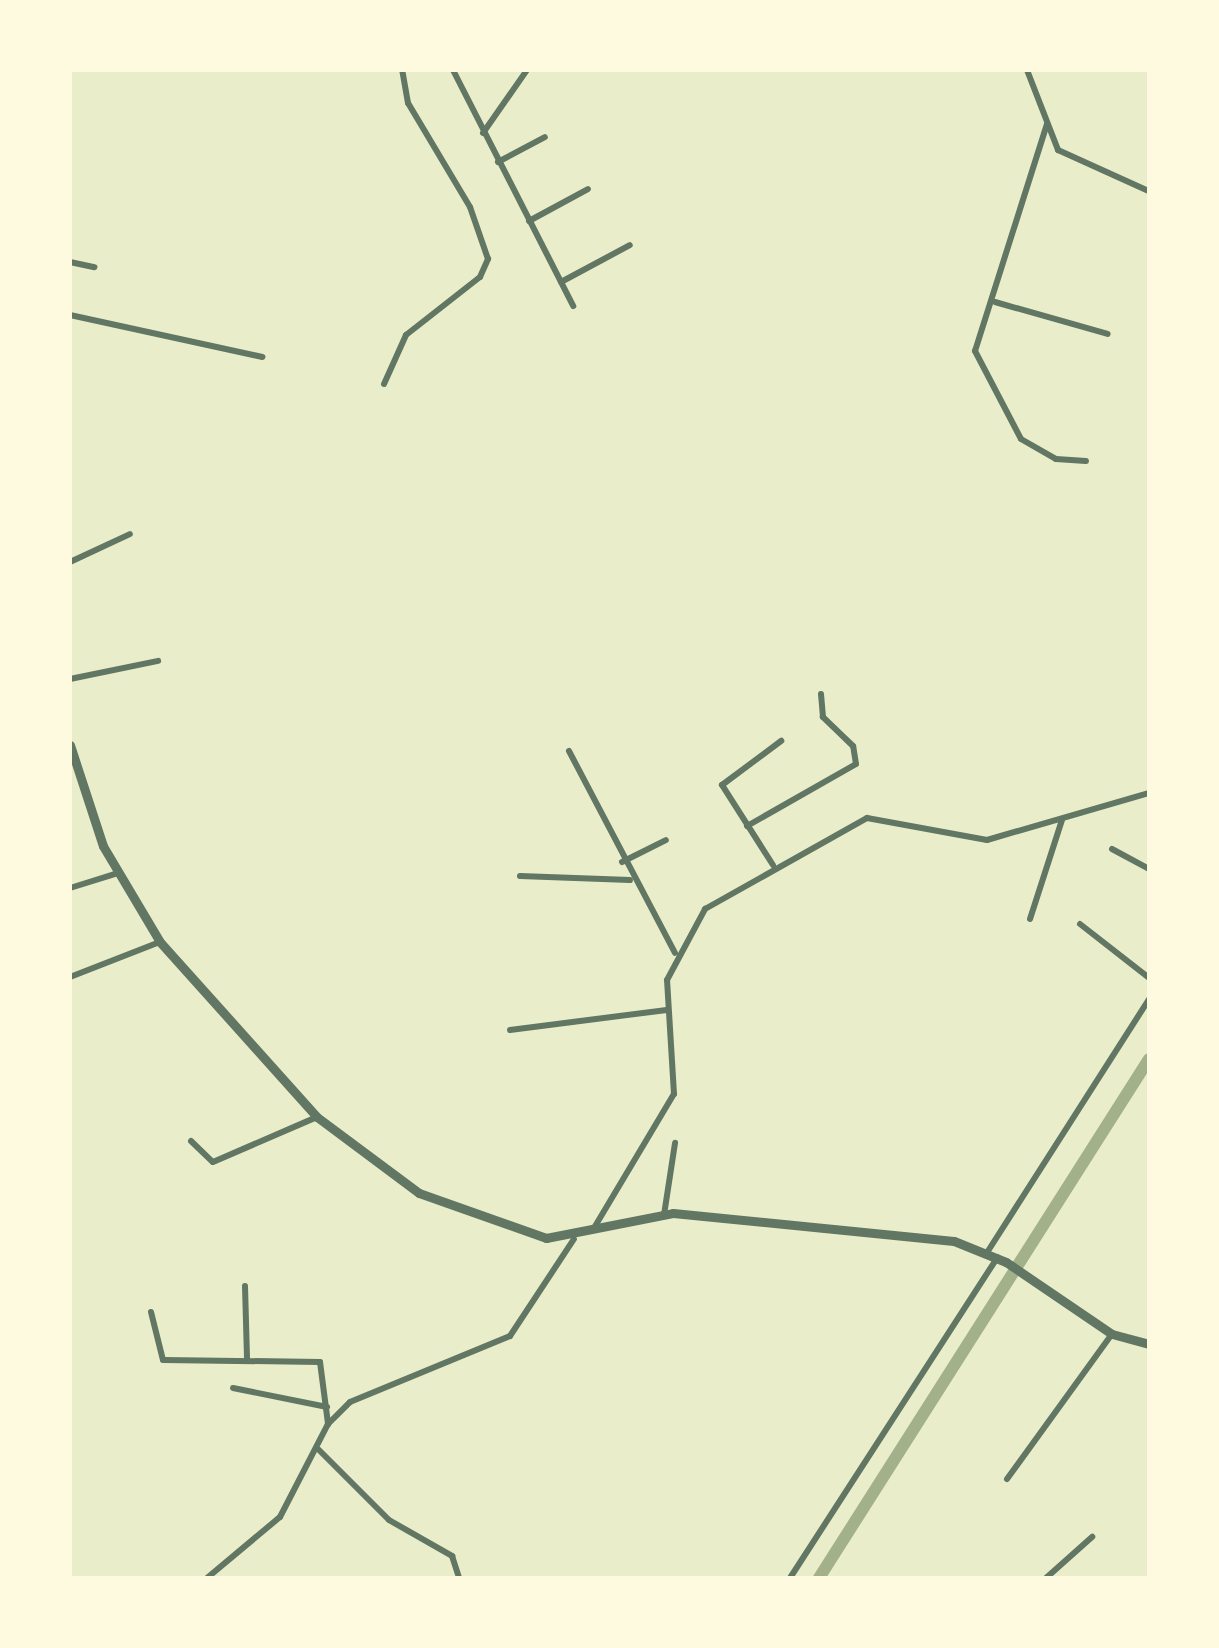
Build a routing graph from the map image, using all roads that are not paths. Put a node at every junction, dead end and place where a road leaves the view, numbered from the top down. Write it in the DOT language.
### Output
graph roads {
  1 [pos="402,70"];
  2 [pos="454,70"];
  3 [pos="527,70"];
  4 [pos="1027,70"];
  5 [pos="1047,124"];
  6 [pos="483,133"];
  7 [pos="544,137"];
  8 [pos="498,162"];
  9 [pos="588,189"];
  10 [pos="1149,191"];
  11 [pos="529,221"];
  12 [pos="630,245"];
  13 [pos="70,262"];
  14 [pos="94,267"];
  15 [pos="560,282"];
  16 [pos="995,302"];
  17 [pos="573,306"];
  18 [pos="70,315"];
  19 [pos="1108,334"];
  20 [pos="262,357"];
  21 [pos="384,384"];
  22 [pos="1086,461"];
  23 [pos="130,534"];
  24 [pos="70,562"];
  25 [pos="158,661"];
  26 [pos="70,679"];
  27 [pos="821,694"];
  28 [pos="781,741"];
  29 [pos="70,745"];
  30 [pos="569,751"];
  31 [pos="73,767"];
  32 [pos="1149,793"];
  33 [pos="1062,820"];
  34 [pos="747,826"];
  35 [pos="666,840"];
  36 [pos="1112,848"];
  37 [pos="622,862"];
  38 [pos="773,865"];
  39 [pos="1149,869"];
  40 [pos="118,873"];
  41 [pos="520,876"];
  42 [pos="632,880"];
  43 [pos="70,888"];
  44 [pos="1030,918"];
  45 [pos="1080,924"];
  46 [pos="160,942"];
  47 [pos="675,954"];
  48 [pos="70,977"];
  49 [pos="1149,978"];
  50 [pos="1149,999"];
  51 [pos="667,1010"];
  52 [pos="510,1030"];
  53 [pos="317,1117"];
  54 [pos="191,1140"];
  55 [pos="675,1143"];
  56 [pos="664,1215"];
  57 [pos="591,1232"];
  58 [pos="574,1239"];
  59 [pos="988,1252"];
  60 [pos="1002,1260"];
  61 [pos="245,1286"];
  62 [pos="151,1312"];
  63 [pos="1112,1334"];
  64 [pos="1149,1344"];
  65 [pos="247,1359"];
  66 [pos="232,1388"];
  67 [pos="327,1407"];
  68 [pos="328,1424"];
  69 [pos="319,1450"];
  70 [pos="1007,1479"];
  71 [pos="1092,1537"];
  72 [pos="207,1578"];
  73 [pos="458,1578"];
  74 [pos="790,1578"];
  75 [pos="1046,1578"];
  1 -- 21 [label="street"];
  2 -- 6 [label="street"];
  3 -- 6 [label="street"];
  4 -- 5 [label="street"];
  5 -- 10 [label="street"];
  5 -- 16 [label="street"];
  6 -- 8 [label="street"];
  7 -- 8 [label="street"];
  8 -- 11 [label="street"];
  9 -- 11 [label="street"];
  11 -- 15 [label="street"];
  12 -- 15 [label="street"];
  13 -- 14 [label="street"];
  15 -- 17 [label="street"];
  16 -- 19 [label="street"];
  16 -- 22 [label="street"];
  18 -- 20 [label="street"];
  23 -- 24 [label="street"];
  25 -- 26 [label="street"];
  27 -- 34 [label="street"];
  28 -- 34 [label="street"];
  29 -- 31 [label="street"];
  30 -- 37 [label="street"];
  31 -- 40 [label="street"];
  32 -- 33 [label="street"];
  33 -- 38 [label="street"];
  33 -- 44 [label="street"];
  34 -- 38 [label="street"];
  35 -- 37 [label="street"];
  36 -- 39 [label="street"];
  37 -- 42 [label="street"];
  38 -- 47 [label="street"];
  40 -- 43 [label="street"];
  40 -- 46 [label="street"];
  41 -- 42 [label="street"];
  42 -- 47 [label="street"];
  45 -- 49 [label="street"];
  46 -- 48 [label="street"];
  46 -- 53 [label="street"];
  47 -- 51 [label="street"];
  50 -- 59 [label="street"];
  51 -- 52 [label="street"];
  51 -- 57 [label="street"];
  53 -- 54 [label="street"];
  53 -- 58 [label="street"];
  55 -- 56 [label="street"];
  56 -- 57 [label="street"];
  56 -- 59 [label="street"];
  57 -- 58 [label="street"];
  58 -- 68 [label="street"];
  59 -- 60 [label="street"];
  60 -- 63 [label="street"];
  60 -- 74 [label="street"];
  61 -- 65 [label="street"];
  62 -- 65 [label="street"];
  63 -- 64 [label="street"];
  63 -- 70 [label="street"];
  65 -- 67 [label="street"];
  66 -- 67 [label="street"];
  67 -- 68 [label="street"];
  68 -- 69 [label="street"];
  69 -- 72 [label="street"];
  69 -- 73 [label="street"];
  71 -- 75 [label="street"];
}
